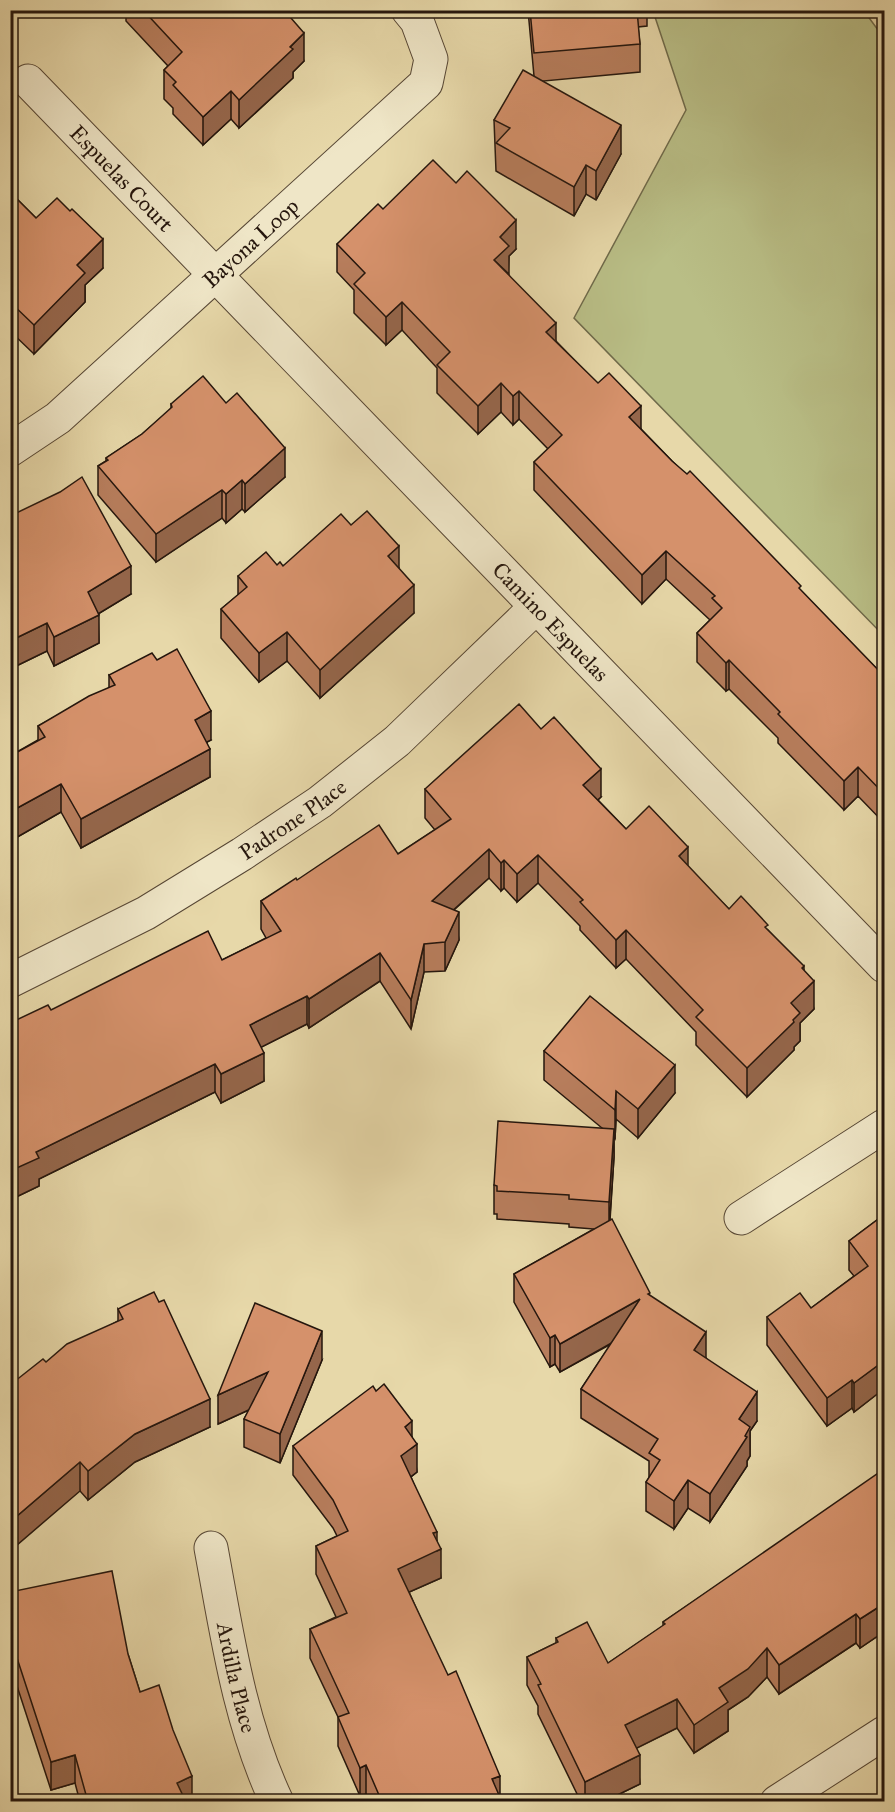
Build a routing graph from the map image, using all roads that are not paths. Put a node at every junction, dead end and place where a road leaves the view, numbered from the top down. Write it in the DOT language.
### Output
graph roads {
  1 [pos="408,10"];
  2 [pos="28,81"];
  3 [pos="217,274"];
  4 [pos="10,450"];
  5 [pos="536,607"];
  6 [pos="885,966"];
  7 [pos="10,981"];
  8 [pos="885,1126"];
  9 [pos="741,1218"];
  10 [pos="211,1548"];
  11 [pos="885,1733"];
  12 [pos="277,1802"];
  13 [pos="777,1802"];
  1 -- 3 [label="street, Bayona Loop"];
  2 -- 3 [label="street, Espuelas Court"];
  3 -- 4 [label="street, Bayona Loop"];
  3 -- 5 [label="street, Camino Espuelas"];
  5 -- 6 [label="street, Camino Espuelas"];
  5 -- 7 [label="street, Padrone Place"];
  8 -- 9 [label="street"];
  10 -- 12 [label="street, Ardilla Place"];
  11 -- 13 [label="street"];
}
